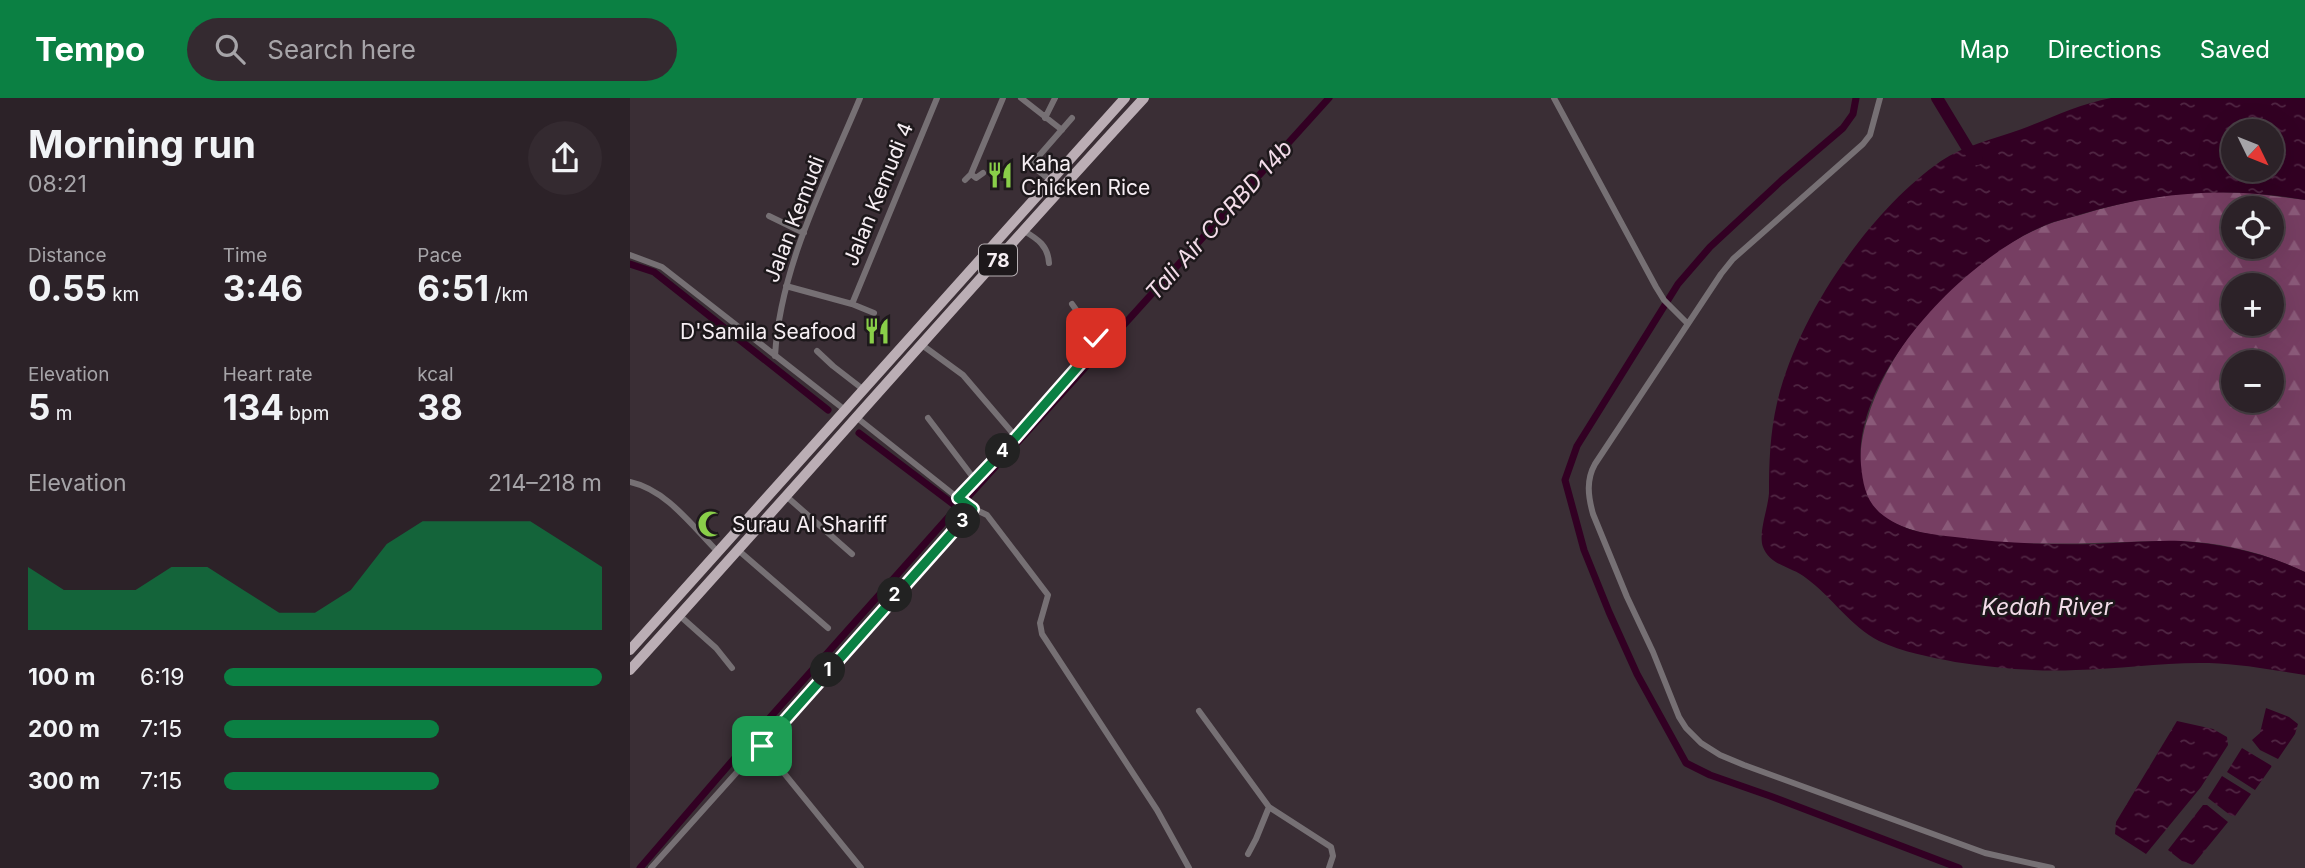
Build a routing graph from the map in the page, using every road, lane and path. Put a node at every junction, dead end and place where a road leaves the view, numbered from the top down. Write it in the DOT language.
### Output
graph roads {
  1 [pos="860,98"];
  2 [pos="937,98"];
  3 [pos="1003,98"];
  4 [pos="1021,98"];
  5 [pos="1055,98"];
  6 [pos="1125,98"];
  7 [pos="1144,98"];
  8 [pos="1554,98"];
  9 [pos="1881,98"];
  10 [pos="1045,118"];
  11 [pos="1072,118"];
  12 [pos="1062,130"];
  13 [pos="983,173"];
  14 [pos="971,174"];
  15 [pos="965,180"];
  16 [pos="1050,180"];
  17 [pos="769,216"];
  18 [pos="1024,231"];
  19 [pos="804,233"];
  20 [pos="630,255"];
  21 [pos="1049,263"];
  22 [pos="786,286"];
  23 [pos="852,304"];
  24 [pos="1072,304"];
  25 [pos="874,313"];
  26 [pos="1688,324"];
  27 [pos="922,345"];
  28 [pos="817,351"];
  29 [pos="775,356"];
  30 [pos="864,390"];
  31 [pos="844,411"];
  32 [pos="928,418"];
  33 [pos="854,419"];
  34 [pos="1016,437"];
  35 [pos="975,480"];
  36 [pos="630,482"];
  37 [pos="786,496"];
  38 [pos="959,499"];
  39 [pos="971,507"];
  40 [pos="738,550"];
  41 [pos="718,552"];
  42 [pos="852,554"];
  43 [pos="680,615"];
  44 [pos="828,628"];
  45 [pos="630,650"];
  46 [pos="732,668"];
  47 [pos="630,670"];
  48 [pos="1199,711"];
  49 [pos="762,746"];
  50 [pos="1269,807"];
  51 [pos="1248,855"];
  52 [pos="651,868"];
  53 [pos="861,868"];
  54 [pos="1189,868"];
  55 [pos="1329,868"];
  56 [pos="2052,868"];
  1 -- 19 [label="street, Jalan Kemudi"];
  2 -- 23 [label="street, Jalan Kemudi 4"];
  3 -- 14 [label="street"];
  4 -- 10 [label="street"];
  5 -- 10 [label="street"];
  6 -- 16 [label="main road, 78"];
  7 -- 18 [label="main road, 78"];
  8 -- 26 [label="street"];
  9 -- 26 [label="street"];
  10 -- 12 [label="street"];
  11 -- 12 [label="street"];
  12 -- 16 [label="street"];
  13 -- 14 [label="street"];
  14 -- 15 [label="street"];
  16 -- 30 [label="main road, 78"];
  17 -- 19 [label="street"];
  18 -- 21 [label="street"];
  18 -- 27 [label="main road, 78"];
  19 -- 22 [label="street, Jalan Kemudi"];
  20 -- 29 [label="street"];
  22 -- 23 [label="street"];
  22 -- 29 [label="street, Jalan Kemudi"];
  23 -- 25 [label="street"];
  24 -- 34 [label="street"];
  26 -- 56 [label="street"];
  27 -- 33 [label="main road, 78"];
  27 -- 34 [label="street"];
  28 -- 30 [label="street"];
  29 -- 31 [label="street"];
  30 -- 31 [label="main road, 78"];
  31 -- 41 [label="main road, 78"];
  32 -- 35 [label="street"];
  33 -- 37 [label="main road, 78"];
  33 -- 38 [label="street"];
  34 -- 35 [label="street"];
  35 -- 38 [label="street"];
  36 -- 41 [label="street"];
  37 -- 40 [label="main road, 78"];
  37 -- 42 [label="street"];
  38 -- 39 [label="street"];
  39 -- 49 [label="street"];
  39 -- 54 [label="street"];
  40 -- 43 [label="main road, 78"];
  40 -- 44 [label="street"];
  41 -- 45 [label="main road, 78"];
  43 -- 46 [label="street"];
  43 -- 47 [label="main road, 78"];
  48 -- 50 [label="street"];
  49 -- 52 [label="street"];
  49 -- 53 [label="street"];
  50 -- 51 [label="street"];
  50 -- 55 [label="street"];
}
